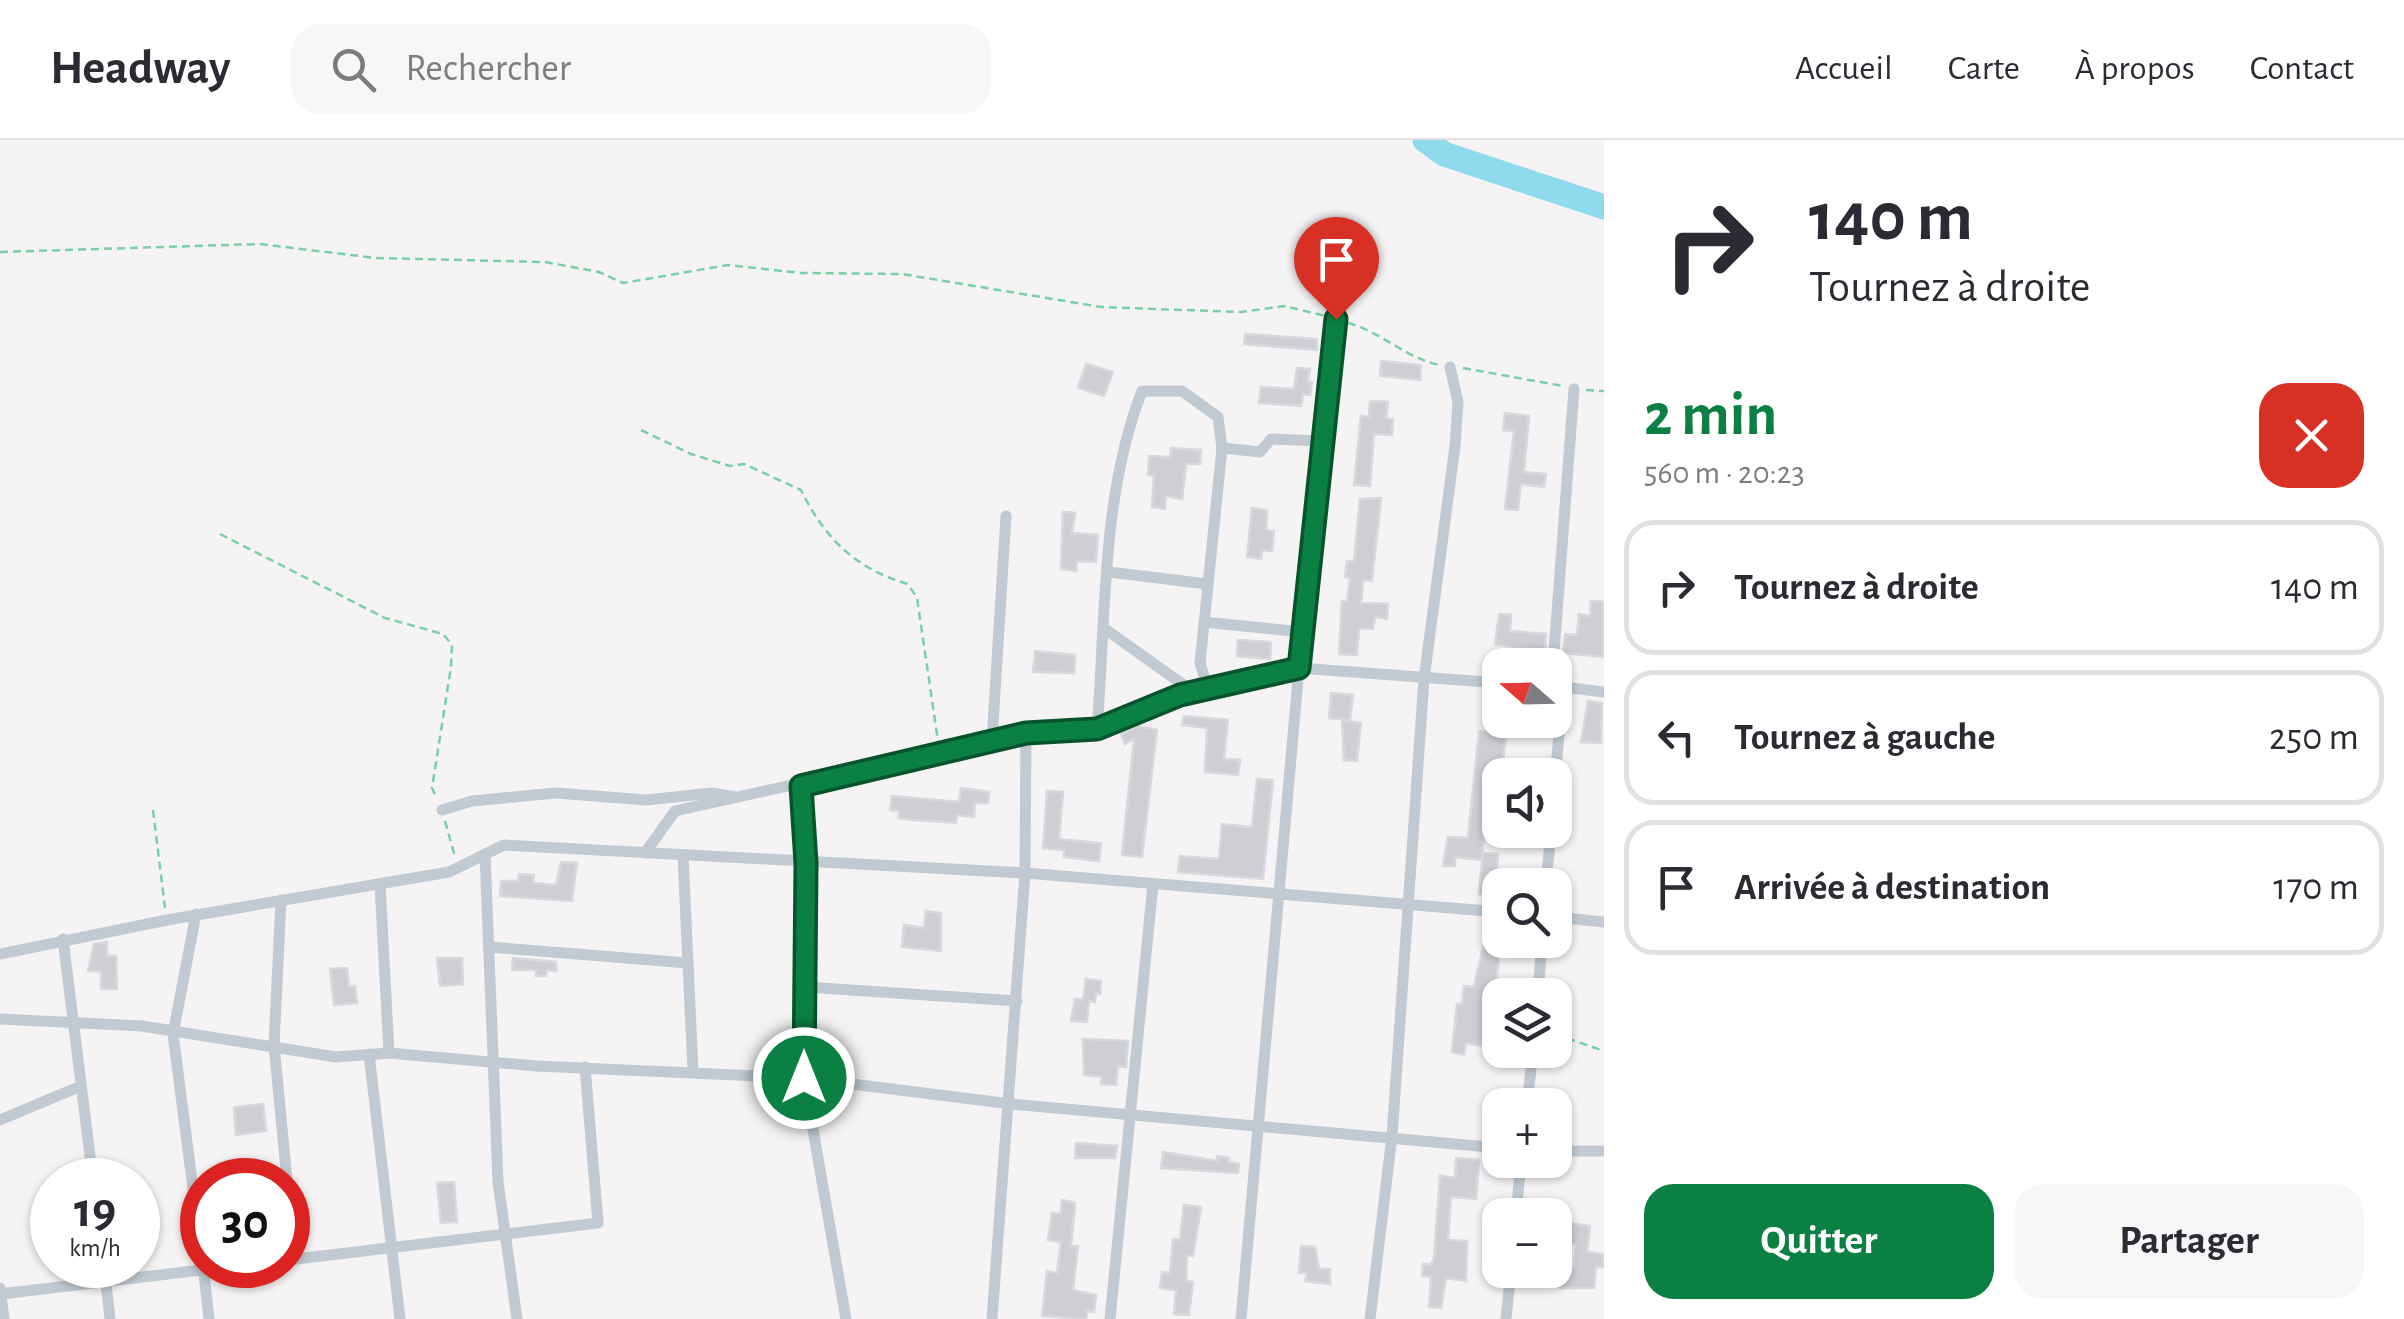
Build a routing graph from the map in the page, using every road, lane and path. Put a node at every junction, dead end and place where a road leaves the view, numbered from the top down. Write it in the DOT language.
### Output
graph roads {
  1 [pos="0,252"];
  2 [pos="1336,319"];
  3 [pos="1450,367"];
  4 [pos="1574,388"];
  5 [pos="1604,391"];
  6 [pos="641,430"];
  7 [pos="1320,441"];
  8 [pos="1222,448"];
  9 [pos="1006,516"];
  10 [pos="220,534"];
  11 [pos="1110,572"];
  12 [pos="1207,584"];
  13 [pos="1204,622"];
  14 [pos="1105,629"];
  15 [pos="1303,632"];
  16 [pos="1553,648"];
  17 [pos="1299,668"];
  18 [pos="1424,678"];
  19 [pos="1482,681"];
  20 [pos="1572,688"];
  21 [pos="1202,692"];
  22 [pos="1604,692"];
  23 [pos="1097,729"];
  24 [pos="1026,733"];
  25 [pos="992,740"];
  26 [pos="939,752"];
  27 [pos="801,786"];
  28 [pos="742,798"];
  29 [pos="153,810"];
  30 [pos="442,810"];
  31 [pos="644,853"];
  32 [pos="486,854"];
  33 [pos="682,856"];
  34 [pos="806,863"];
  35 [pos="458,868"];
  36 [pos="1025,873"];
  37 [pos="380,884"];
  38 [pos="1153,884"];
  39 [pos="1278,895"];
  40 [pos="281,900"];
  41 [pos="1408,905"];
  42 [pos="1482,911"];
  43 [pos="196,914"];
  44 [pos="1572,919"];
  45 [pos="166,920"];
  46 [pos="1604,922"];
  47 [pos="63,939"];
  48 [pos="490,947"];
  49 [pos="0,954"];
  50 [pos="688,963"];
  51 [pos="805,987"];
  52 [pos="1017,1001"];
  53 [pos="0,1019"];
  54 [pos="74,1025"];
  55 [pos="173,1034"];
  56 [pos="1572,1040"];
  57 [pos="274,1045"];
  58 [pos="1604,1051"];
  59 [pos="389,1053"];
  60 [pos="369,1054"];
  61 [pos="495,1063"];
  62 [pos="585,1067"];
  63 [pos="693,1071"];
  64 [pos="804,1078"];
  65 [pos="82,1086"];
  66 [pos="1011,1104"];
  67 [pos="1130,1112"];
  68 [pos="0,1120"];
  69 [pos="1257,1123"];
  70 [pos="1392,1136"];
  71 [pos="1482,1146"];
  72 [pos="1572,1151"];
  73 [pos="1604,1151"];
  74 [pos="91,1158"];
  75 [pos="189,1158"];
  76 [pos="285,1158"];
  77 [pos="504,1234"];
  78 [pos="393,1248"];
  79 [pos="310,1257"];
  80 [pos="30,1287"];
  81 [pos="107,1288"];
  82 [pos="206,1288"];
  83 [pos="1509,1288"];
  84 [pos="0,1290"];
  85 [pos="4,1319"];
  86 [pos="110,1319"];
  87 [pos="209,1319"];
  88 [pos="400,1319"];
  89 [pos="517,1319"];
  90 [pos="846,1319"];
  91 [pos="992,1319"];
  92 [pos="1110,1319"];
  93 [pos="1242,1319"];
  94 [pos="1370,1319"];
  95 [pos="1506,1319"];
  1 -- 2 [label="path"];
  2 -- 3 [label="path"];
  2 -- 7 [label="street"];
  3 -- 4 [label="path"];
  3 -- 18 [label="street"];
  4 -- 5 [label="path"];
  4 -- 16 [label="street"];
  6 -- 26 [label="path"];
  7 -- 8 [label="street"];
  7 -- 15 [label="street"];
  8 -- 11 [label="street"];
  8 -- 12 [label="street"];
  9 -- 25 [label="street"];
  10 -- 30 [label="path"];
  11 -- 12 [label="street"];
  11 -- 14 [label="street"];
  12 -- 13 [label="street"];
  13 -- 15 [label="street"];
  13 -- 21 [label="street"];
  14 -- 21 [label="street"];
  14 -- 23 [label="street"];
  15 -- 17 [label="street"];
  17 -- 18 [label="street"];
  17 -- 21 [label="street"];
  17 -- 39 [label="street"];
  18 -- 19 [label="street"];
  18 -- 41 [label="street"];
  20 -- 22 [label="street"];
  21 -- 23 [label="street"];
  23 -- 24 [label="street"];
  24 -- 25 [label="street"];
  24 -- 36 [label="street"];
  25 -- 26 [label="street"];
  26 -- 27 [label="street"];
  27 -- 28 [label="street"];
  27 -- 34 [label="street"];
  28 -- 30 [label="street"];
  28 -- 31 [label="street"];
  29 -- 45 [label="path"];
  30 -- 35 [label="path"];
  31 -- 32 [label="street"];
  31 -- 33 [label="street"];
  32 -- 35 [label="street"];
  32 -- 48 [label="street"];
  33 -- 34 [label="street"];
  33 -- 50 [label="street"];
  34 -- 36 [label="street"];
  34 -- 51 [label="street"];
  35 -- 37 [label="street"];
  36 -- 38 [label="street"];
  36 -- 52 [label="street"];
  37 -- 40 [label="street"];
  37 -- 59 [label="street"];
  38 -- 39 [label="street"];
  38 -- 67 [label="street"];
  39 -- 41 [label="street"];
  39 -- 69 [label="street"];
  40 -- 43 [label="street"];
  40 -- 57 [label="street"];
  41 -- 42 [label="street"];
  41 -- 70 [label="street"];
  43 -- 45 [label="street"];
  43 -- 55 [label="street"];
  44 -- 46 [label="street"];
  45 -- 47 [label="street"];
  47 -- 49 [label="street"];
  47 -- 54 [label="street"];
  48 -- 50 [label="street"];
  48 -- 61 [label="street"];
  50 -- 63 [label="street"];
  51 -- 52 [label="street"];
  51 -- 64 [label="street"];
  52 -- 66 [label="street"];
  53 -- 54 [label="street"];
  54 -- 55 [label="street"];
  54 -- 65 [label="street"];
  55 -- 57 [label="street"];
  55 -- 75 [label="street"];
  56 -- 58 [label="path"];
  57 -- 60 [label="street"];
  57 -- 76 [label="street"];
  59 -- 60 [label="street"];
  59 -- 61 [label="street"];
  60 -- 78 [label="street"];
  61 -- 62 [label="street"];
  61 -- 77 [label="street"];
  62 -- 63 [label="street"];
  62 -- 77 [label="street"];
  63 -- 64 [label="street"];
  64 -- 66 [label="street"];
  64 -- 90 [label="street"];
  65 -- 68 [label="street"];
  65 -- 74 [label="street"];
  66 -- 67 [label="street"];
  66 -- 91 [label="street"];
  67 -- 69 [label="street"];
  67 -- 92 [label="street"];
  69 -- 70 [label="street"];
  69 -- 93 [label="street"];
  70 -- 71 [label="street"];
  70 -- 94 [label="street"];
  72 -- 73 [label="street"];
  77 -- 78 [label="street"];
  77 -- 89 [label="street"];
  78 -- 79 [label="street"];
  78 -- 88 [label="street"];
  80 -- 84 [label="street"];
  81 -- 86 [label="street"];
  82 -- 87 [label="street"];
  83 -- 95 [label="street"];
  84 -- 85 [label="street"];
}
